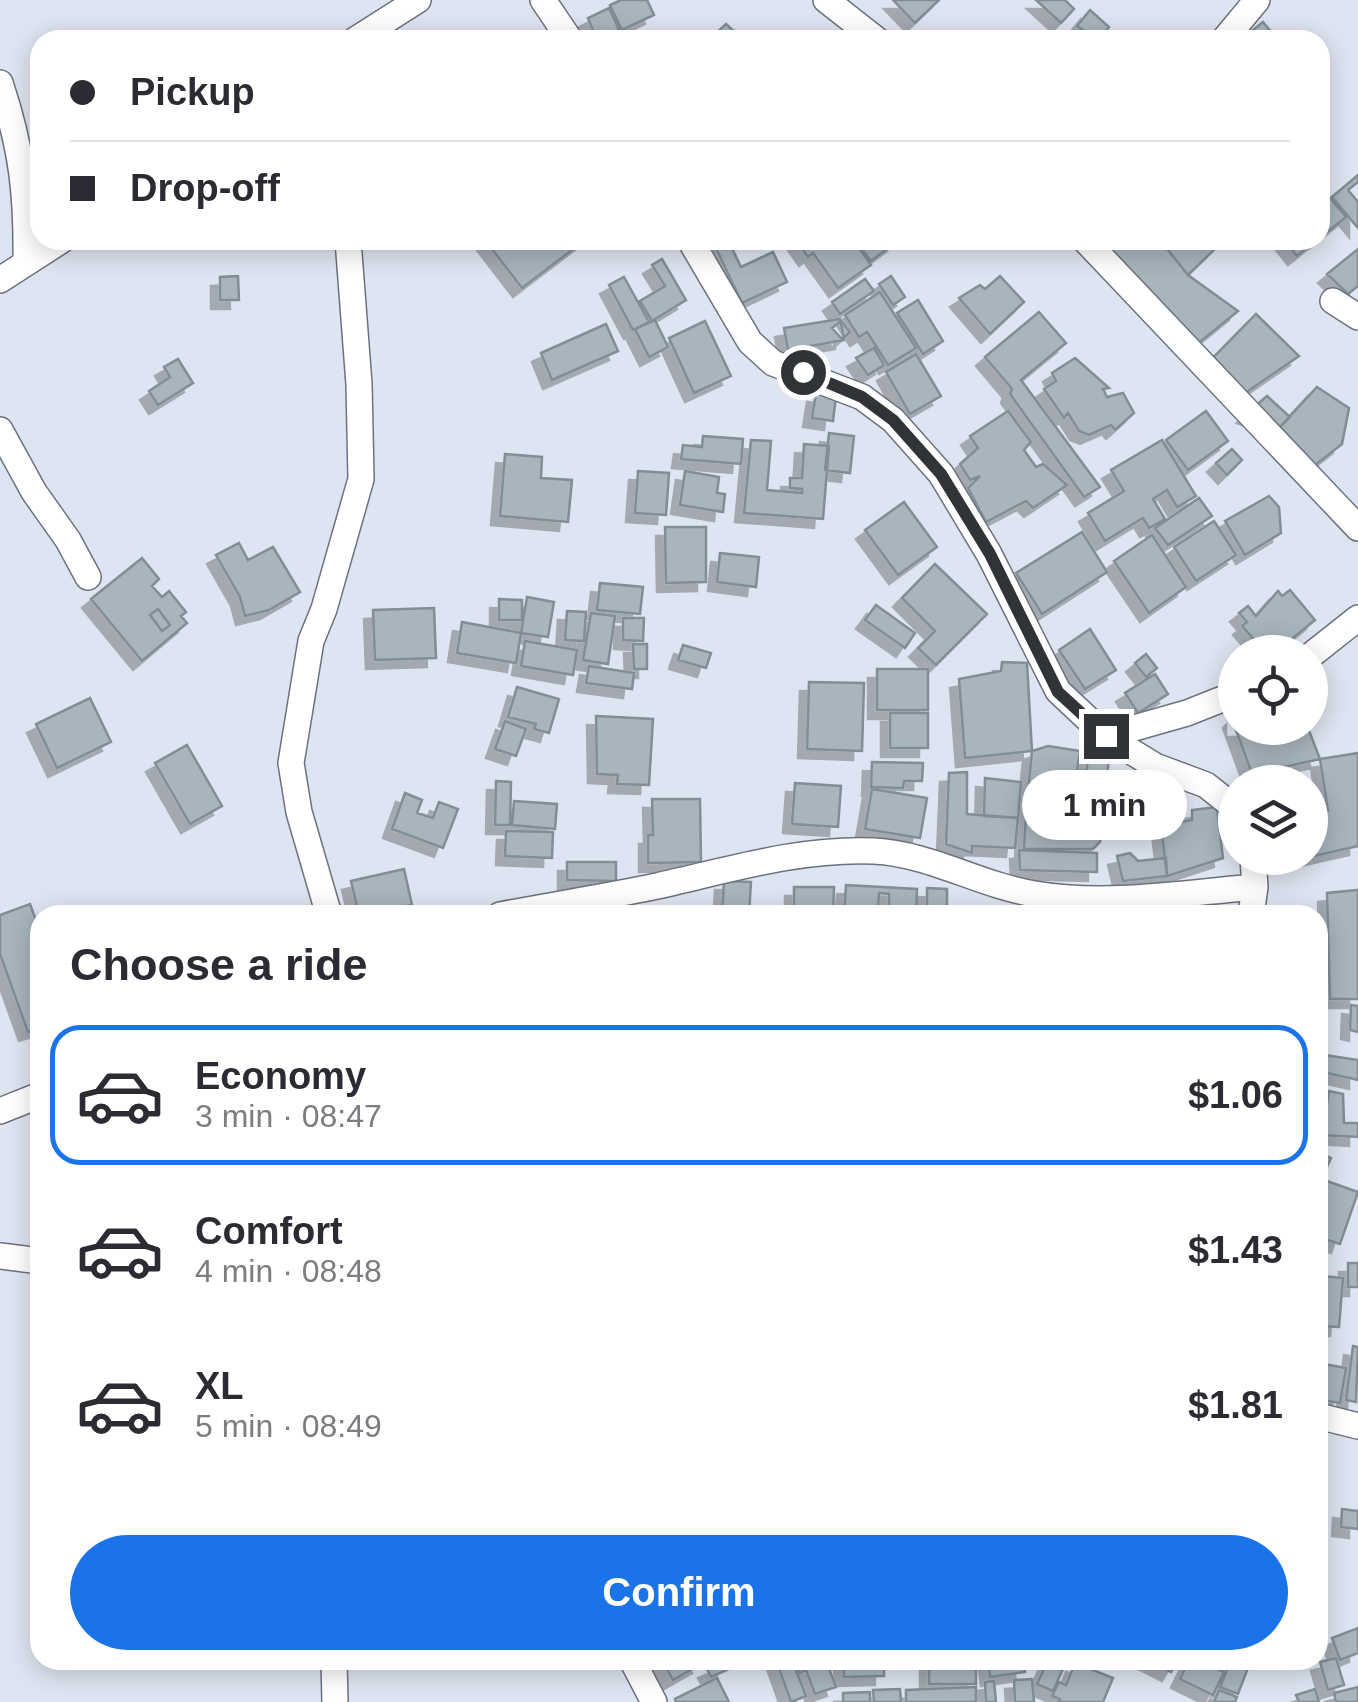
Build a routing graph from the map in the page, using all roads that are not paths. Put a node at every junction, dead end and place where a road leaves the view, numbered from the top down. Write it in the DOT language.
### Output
graph roads {
  1 [pos="418,0"];
  2 [pos="543,0"];
  3 [pos="826,0"];
  4 [pos="1257,0"];
  5 [pos="371,30"];
  6 [pos="563,30"];
  7 [pos="865,30"];
  8 [pos="1232,30"];
  9 [pos="0,83"];
  10 [pos="46,250"];
  11 [pos="349,250"];
  12 [pos="696,250"];
  13 [pos="1094,250"];
  14 [pos="26,263"];
  15 [pos="0,280"];
  16 [pos="1333,302"];
  17 [pos="1358,317"];
  18 [pos="0,430"];
  19 [pos="1358,528"];
  20 [pos="88,577"];
  21 [pos="1358,618"];
  22 [pos="1328,644"];
  23 [pos="1218,701"];
  24 [pos="1106,736"];
  25 [pos="1218,795"];
  26 [pos="1254,875"];
  27 [pos="1255,888"];
  28 [pos="327,905"];
  29 [pos="553,905"];
  30 [pos="1252,905"];
  31 [pos="30,1099"];
  32 [pos="0,1111"];
  33 [pos="0,1256"];
  34 [pos="30,1260"];
  35 [pos="1328,1418"];
  36 [pos="1358,1426"];
  37 [pos="334,1670"];
  38 [pos="637,1670"];
  39 [pos="335,1702"];
  40 [pos="654,1702"];
  1 -- 5 [label="street"];
  2 -- 6 [label="street"];
  3 -- 7 [label="street"];
  4 -- 8 [label="street"];
  9 -- 14 [label="street"];
  10 -- 14 [label="street"];
  11 -- 28 [label="street"];
  12 -- 24 [label="street"];
  13 -- 19 [label="street"];
  14 -- 15 [label="street"];
  16 -- 17 [label="street"];
  18 -- 20 [label="street"];
  21 -- 22 [label="street"];
  23 -- 24 [label="street"];
  24 -- 25 [label="street"];
  26 -- 27 [label="street"];
  27 -- 29 [label="street"];
  27 -- 30 [label="street"];
  31 -- 32 [label="street"];
  33 -- 34 [label="street"];
  35 -- 36 [label="street"];
  37 -- 39 [label="street"];
  38 -- 40 [label="street"];
}
